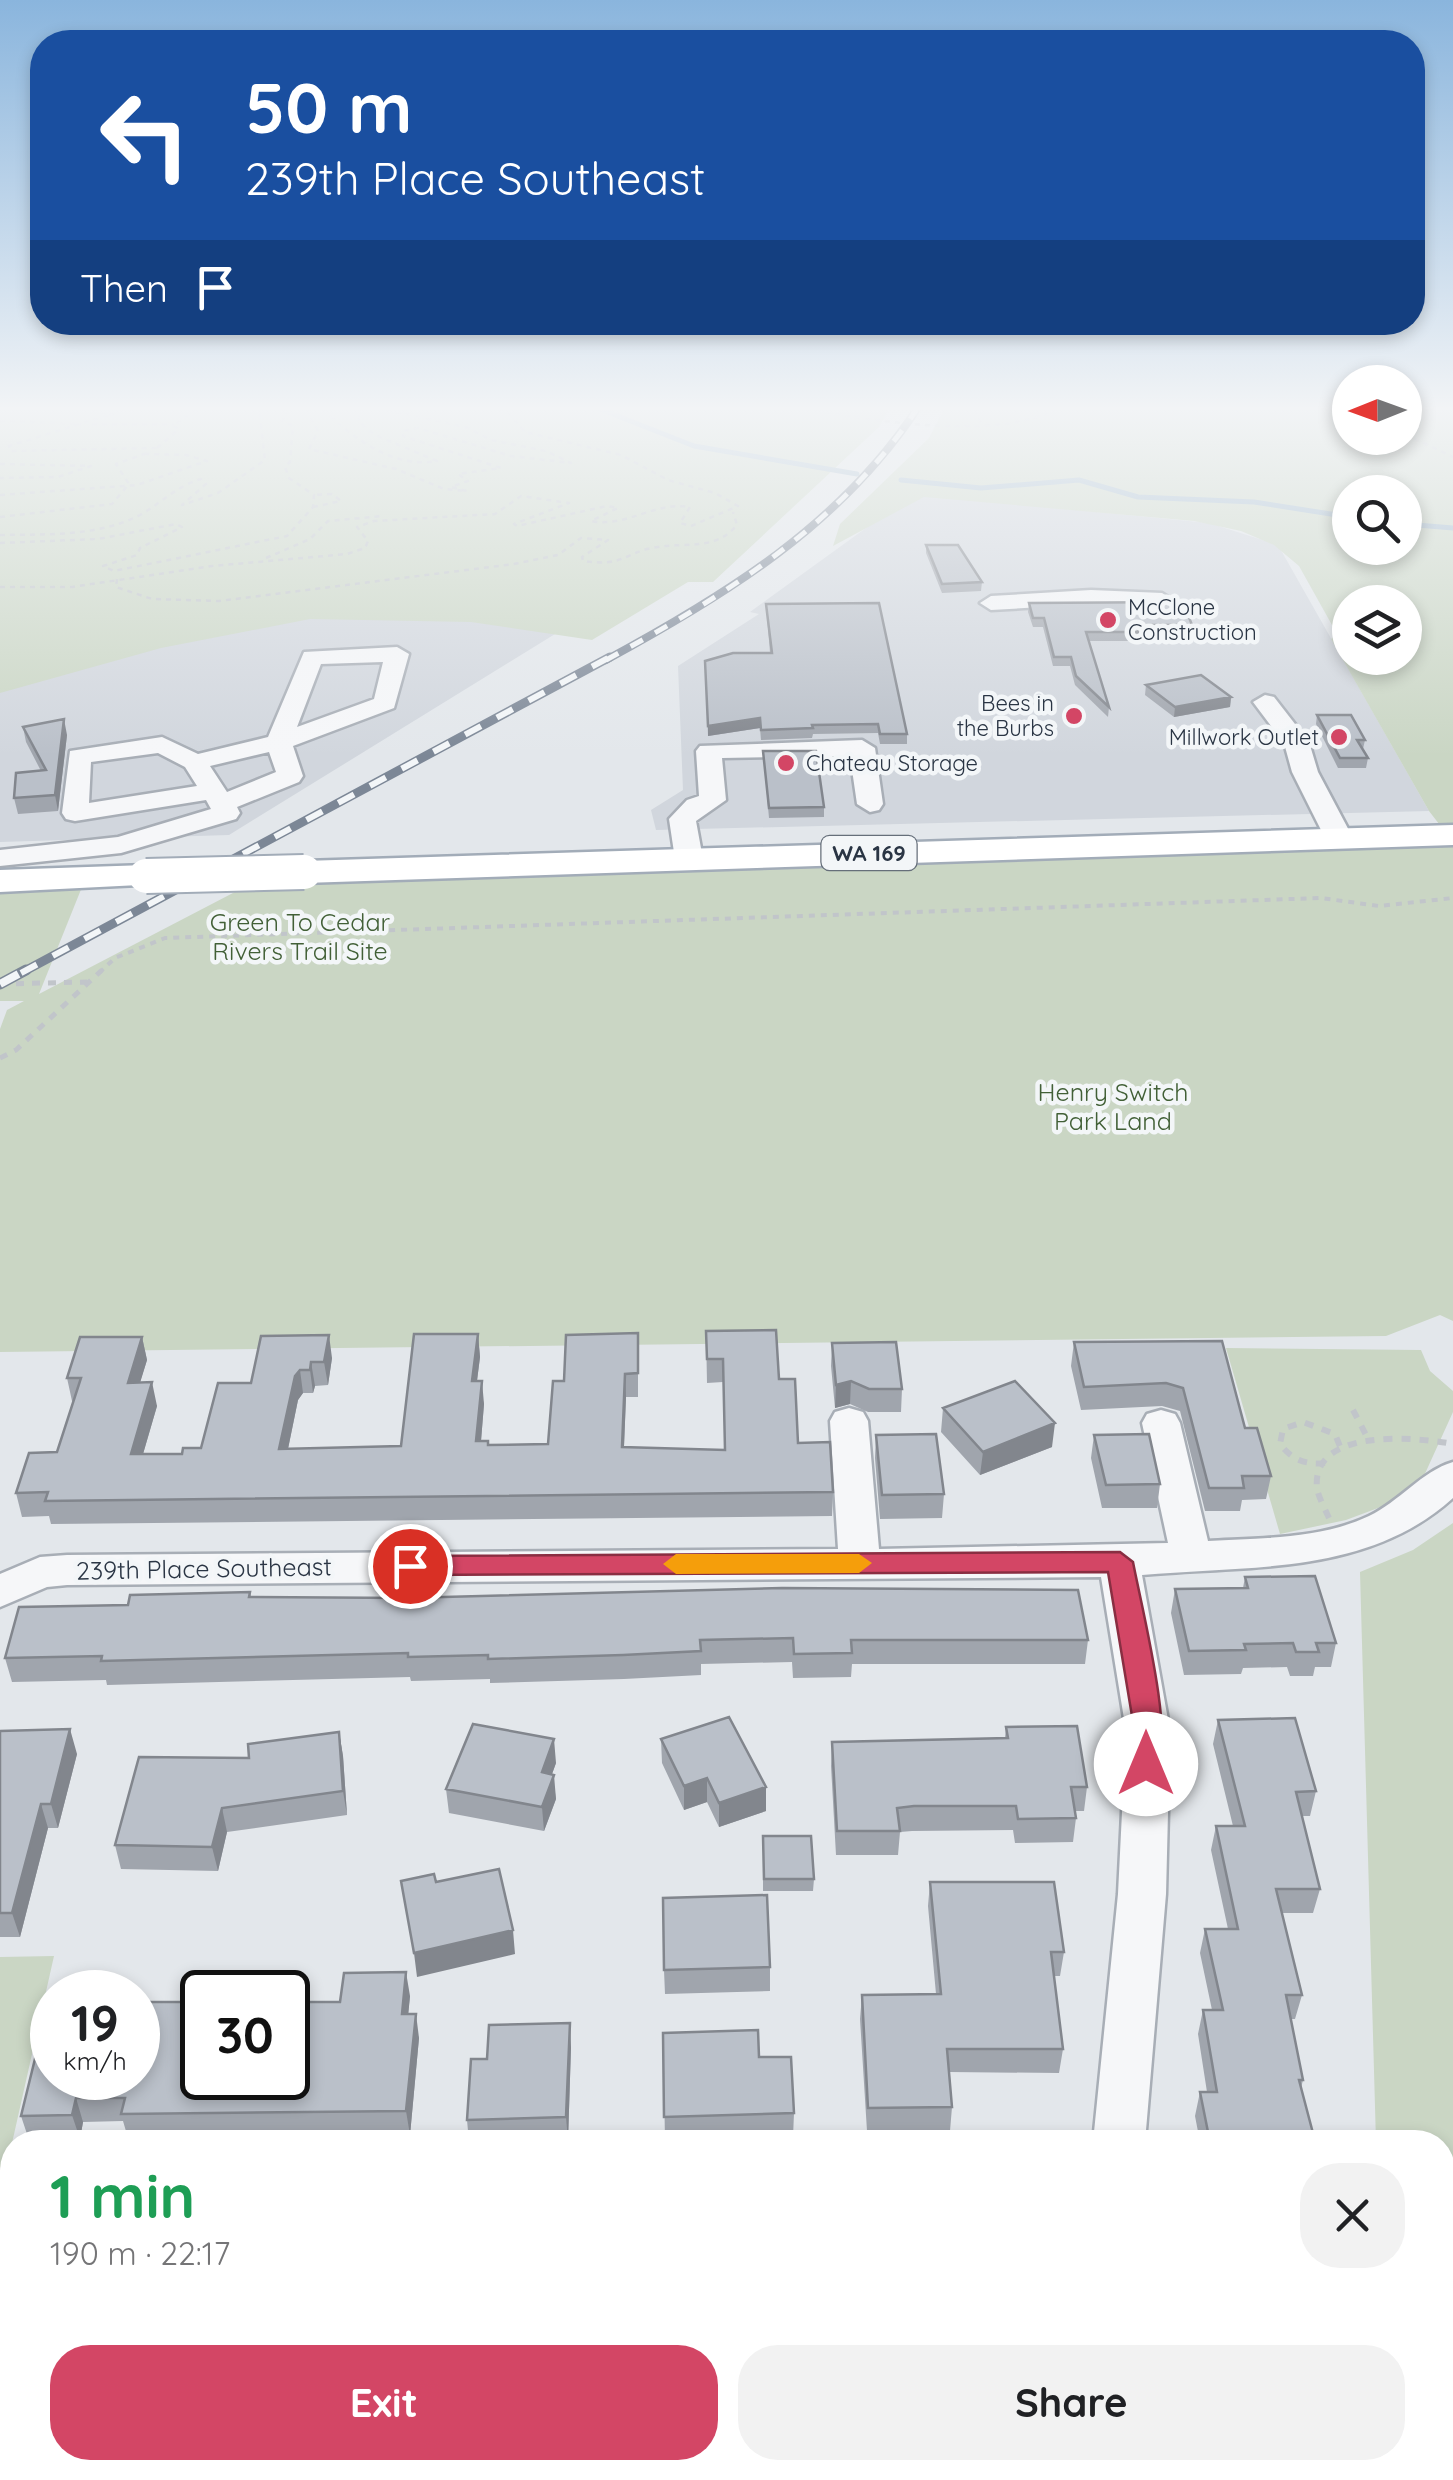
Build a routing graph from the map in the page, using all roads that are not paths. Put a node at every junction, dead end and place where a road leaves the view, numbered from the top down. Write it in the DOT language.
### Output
graph roads {
  1 [pos="1162,600"];
  2 [pos="991,603"];
  3 [pos="1265,702"];
  4 [pos="280,742"];
  5 [pos="195,762"];
  6 [pos="217,797"];
  7 [pos="870,804"];
  8 [pos="1453,835"];
  9 [pos="1339,838"];
  10 [pos="0,858"];
  11 [pos="689,859"];
  12 [pos="0,881"];
  13 [pos="849,1420"];
  14 [pos="1161,1423"];
  15 [pos="1453,1476"];
  16 [pos="1191,1555"];
  17 [pos="1120,1562"];
  18 [pos="860,1563"];
  19 [pos="8,1587"];
  20 [pos="1120,2130"];
  1 -- 2 [label="street"];
  3 -- 9 [label="street"];
  4 -- 4 [label="street"];
  4 -- 5 [label="street"];
  4 -- 6 [label="street"];
  5 -- 6 [label="street"];
  5 -- 6 [label="street"];
  6 -- 10 [label="street"];
  7 -- 11 [label="street"];
  8 -- 9 [label="main road, WA 169"];
  9 -- 11 [label="main road, WA 169"];
  11 -- 12 [label="main road, WA 169, bridge"];
  13 -- 18 [label="street"];
  14 -- 16 [label="street"];
  15 -- 16 [label="street, 239th Place Southeast"];
  16 -- 17 [label="street, 239th Place Southeast"];
  17 -- 18 [label="street, 239th Place Southeast"];
  17 -- 20 [label="street"];
  18 -- 19 [label="street, 239th Place Southeast"];
}
